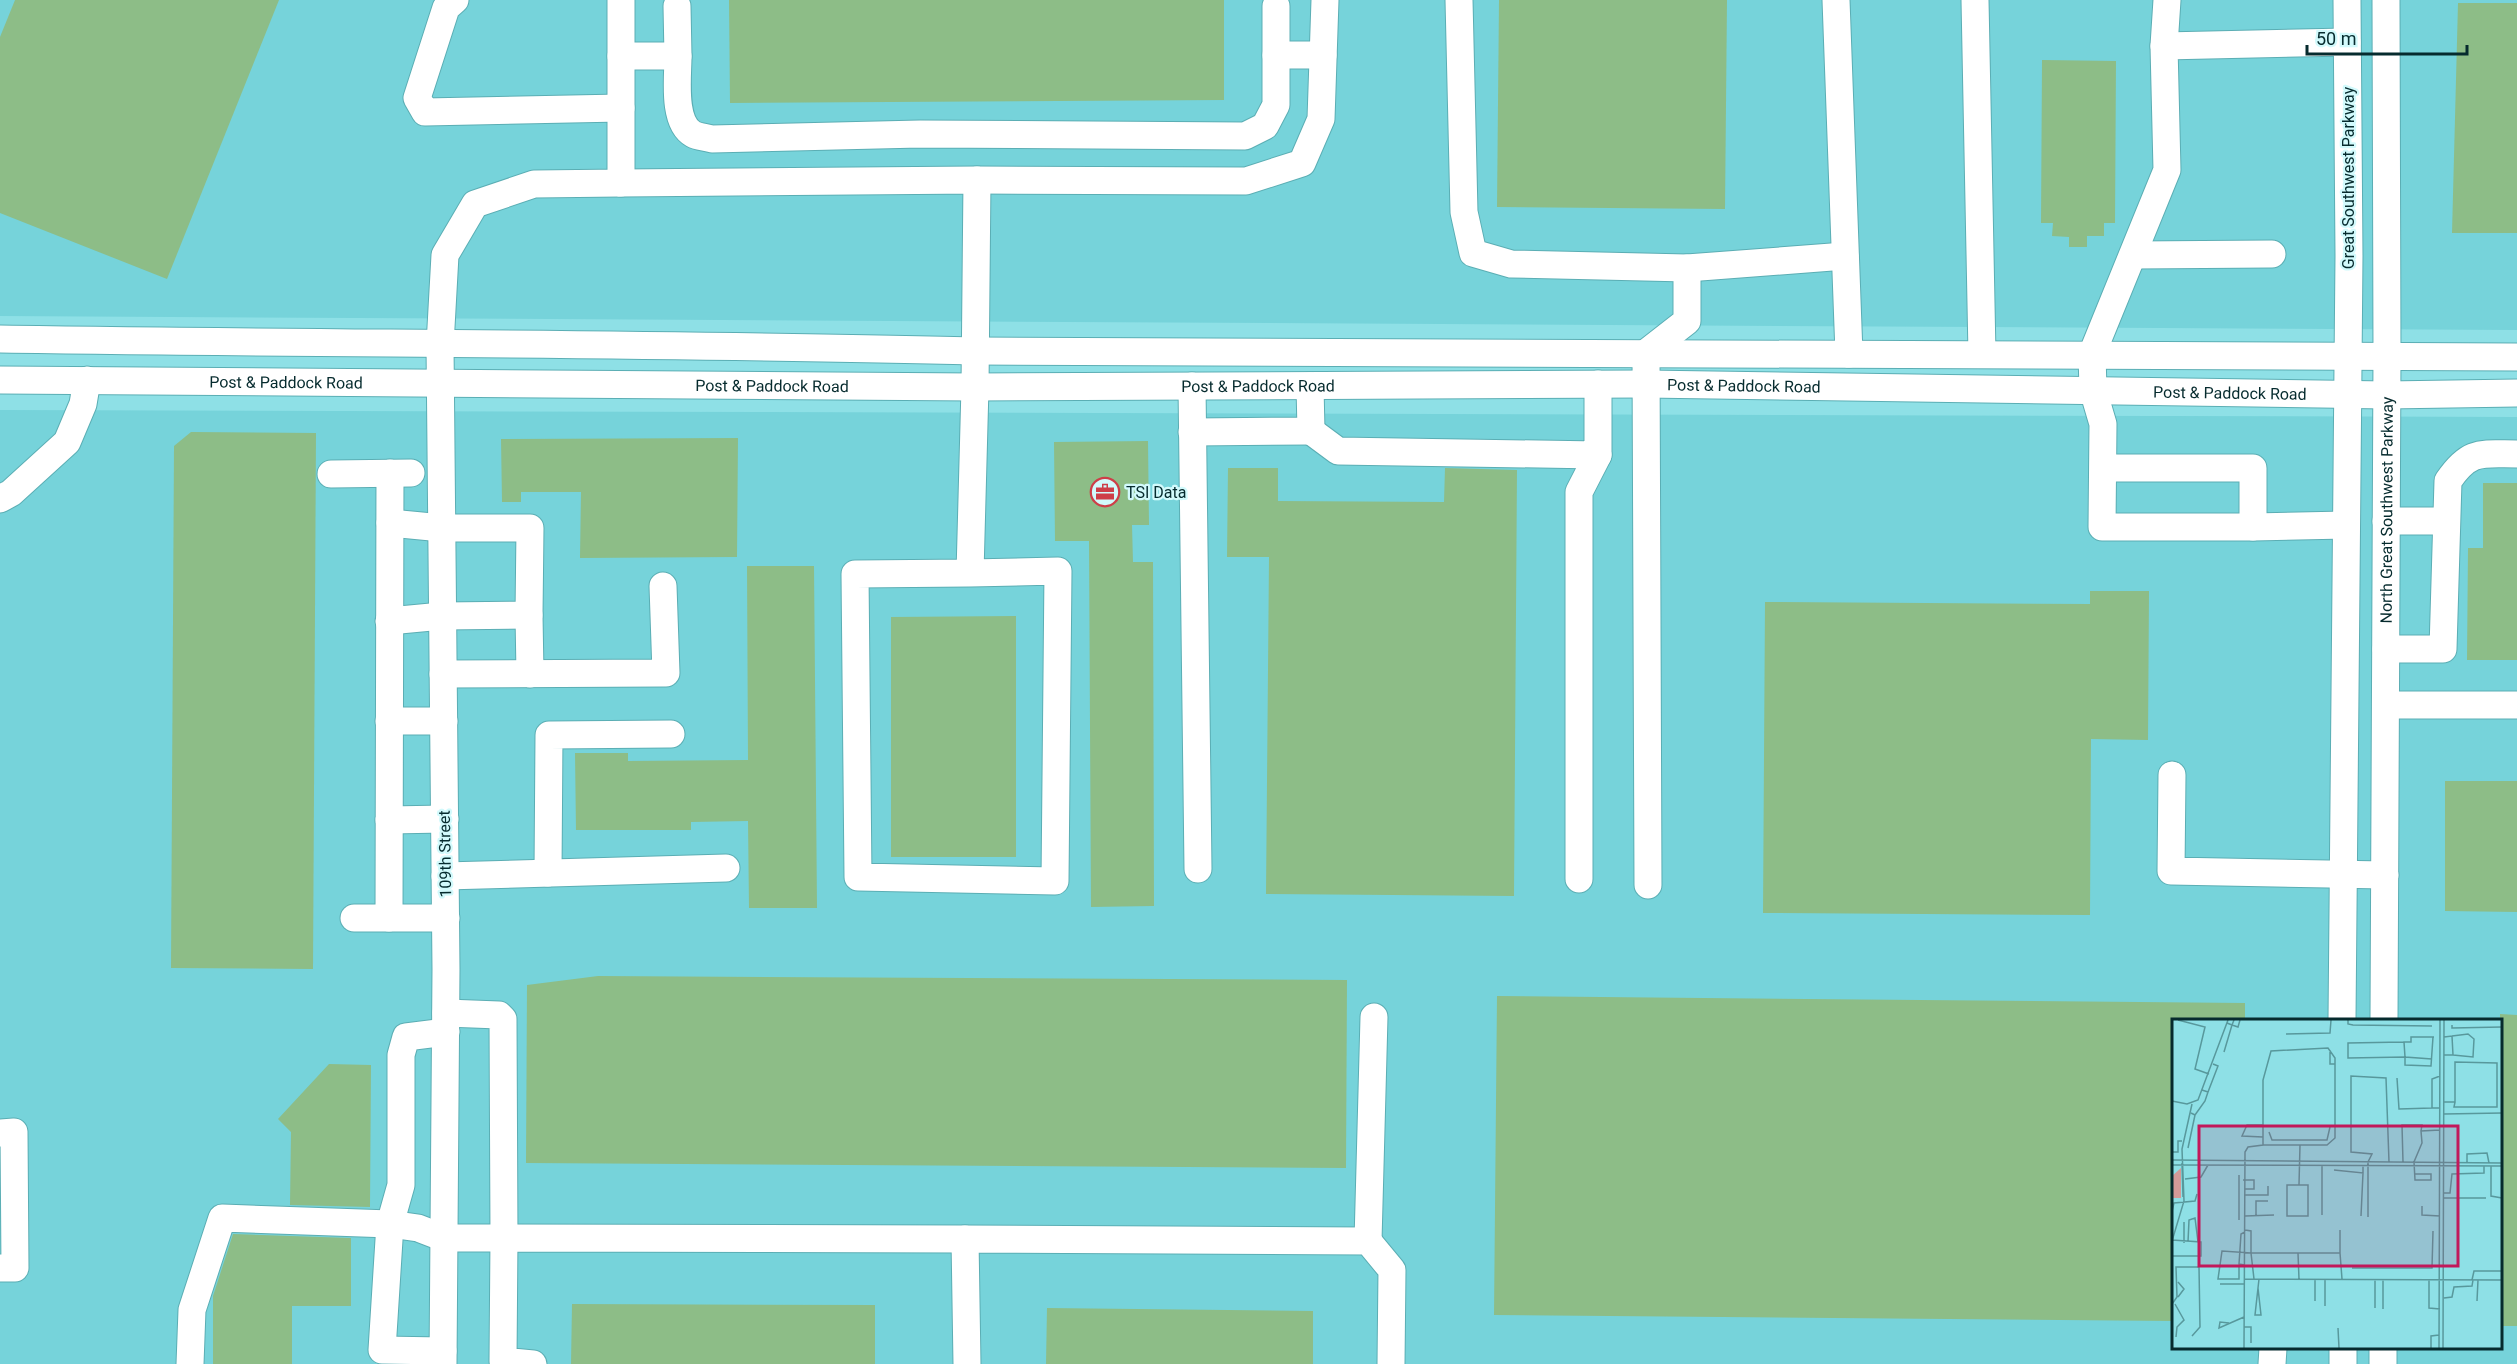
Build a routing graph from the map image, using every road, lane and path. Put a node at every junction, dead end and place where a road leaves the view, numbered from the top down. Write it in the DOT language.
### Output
graph roads {
  1 [pos="455,0"];
  2 [pos="621,0"];
  3 [pos="1325,0"];
  4 [pos="1459,0"];
  5 [pos="1836,0"];
  6 [pos="1975,0"];
  7 [pos="2167,0"];
  8 [pos="2347,0"];
  9 [pos="2386,0"];
  10 [pos="677,6"];
  11 [pos="1276,6"];
  12 [pos="2347,42"];
  13 [pos="2164,46"];
  14 [pos="1276,55"];
  15 [pos="1323,55"];
  16 [pos="621,56"];
  17 [pos="678,56"];
  18 [pos="621,108"];
  19 [pos="977,180"];
  20 [pos="621,183"];
  21 [pos="2272,254"];
  22 [pos="2133,255"];
  23 [pos="1845,256"];
  24 [pos="1687,268"];
  25 [pos="0,339"];
  26 [pos="440,345"];
  27 [pos="976,351"];
  28 [pos="1646,353"];
  29 [pos="1849,354"];
  30 [pos="1982,354"];
  31 [pos="2092,354"];
  32 [pos="2347,355"];
  33 [pos="2387,355"];
  34 [pos="2517,357"];
  35 [pos="0,380"];
  36 [pos="87,380"];
  37 [pos="440,382"];
  38 [pos="1598,384"];
  39 [pos="1646,384"];
  40 [pos="1192,386"];
  41 [pos="1310,386"];
  42 [pos="975,387"];
  43 [pos="2092,390"];
  44 [pos="2517,393"];
  45 [pos="2346,395"];
  46 [pos="2387,395"];
  47 [pos="1311,431"];
  48 [pos="1192,432"];
  49 [pos="2517,454"];
  50 [pos="1598,455"];
  51 [pos="2103,468"];
  52 [pos="331,474"];
  53 [pos="0,499"];
  54 [pos="2386,521"];
  55 [pos="2446,521"];
  56 [pos="390,523"];
  57 [pos="2346,525"];
  58 [pos="2253,527"];
  59 [pos="442,528"];
  60 [pos="970,573"];
  61 [pos="663,586"];
  62 [pos="442,615"];
  63 [pos="529,615"];
  64 [pos="389,621"];
  65 [pos="2386,649"];
  66 [pos="443,674"];
  67 [pos="530,674"];
  68 [pos="2386,705"];
  69 [pos="2517,705"];
  70 [pos="389,721"];
  71 [pos="444,721"];
  72 [pos="671,734"];
  73 [pos="2172,775"];
  74 [pos="445,819"];
  75 [pos="389,820"];
  76 [pos="726,868"];
  77 [pos="1198,869"];
  78 [pos="548,873"];
  79 [pos="2344,875"];
  80 [pos="2385,875"];
  81 [pos="445,876"];
  82 [pos="1579,879"];
  83 [pos="1648,885"];
  84 [pos="354,918"];
  85 [pos="388,918"];
  86 [pos="446,918"];
  87 [pos="1374,1017"];
  88 [pos="2342,1019"];
  89 [pos="2384,1019"];
  90 [pos="446,1023"];
  91 [pos="0,1133"];
  92 [pos="390,1224"];
  93 [pos="444,1238"];
  94 [pos="504,1238"];
  95 [pos="964,1239"];
  96 [pos="1368,1241"];
  97 [pos="0,1268"];
  98 [pos="2273,1349"];
  99 [pos="382,1357"];
  100 [pos="443,1357"];
  101 [pos="190,1364"];
  102 [pos="533,1364"];
  103 [pos="967,1364"];
  104 [pos="1391,1364"];
  105 [pos="2272,1364"];
  1 -- 18 [label="street"];
  2 -- 16 [label="street"];
  3 -- 15 [label="street, 109th Street"];
  4 -- 24 [label="street"];
  5 -- 23 [label="street"];
  6 -- 30 [label="street"];
  7 -- 13 [label="street"];
  8 -- 12 [label="street, Great Southwest Parkway"];
  9 -- 33 [label="street, North Great Southwest Parkway"];
  10 -- 17 [label="street"];
  11 -- 14 [label="street"];
  12 -- 13 [label="street"];
  12 -- 32 [label="street, Great Southwest Parkway"];
  13 -- 22 [label="street"];
  14 -- 15 [label="street"];
  14 -- 17 [label="street"];
  15 -- 19 [label="street, 109th Street"];
  16 -- 17 [label="street"];
  16 -- 18 [label="street"];
  18 -- 20 [label="street"];
  19 -- 20 [label="street, 109th Street"];
  19 -- 27 [label="street"];
  20 -- 26 [label="street, 109th Street"];
  21 -- 22 [label="street"];
  22 -- 31 [label="street"];
  23 -- 24 [label="street"];
  23 -- 29 [label="street"];
  24 -- 28 [label="street"];
  25 -- 26 [label="street, Post & Paddock Road"];
  26 -- 27 [label="street, Post & Paddock Road"];
  26 -- 37 [label="street, 109th Street"];
  27 -- 28 [label="street, Post & Paddock Road"];
  27 -- 42 [label="street"];
  28 -- 29 [label="street, Post & Paddock Road"];
  28 -- 39 [label="street"];
  29 -- 30 [label="street, Post & Paddock Road"];
  30 -- 31 [label="street, Post & Paddock Road"];
  31 -- 32 [label="street, Post & Paddock Road"];
  31 -- 43 [label="street"];
  32 -- 33 [label="street, Post & Paddock Road"];
  32 -- 45 [label="street"];
  33 -- 34 [label="street, Post & Paddock Road"];
  33 -- 46 [label="street, North Great Southwest Parkway"];
  35 -- 36 [label="street, Post & Paddock Road"];
  36 -- 37 [label="street, Post & Paddock Road"];
  36 -- 53 [label="street"];
  37 -- 42 [label="street, Post & Paddock Road"];
  37 -- 59 [label="street, 109th Street"];
  38 -- 39 [label="street, Post & Paddock Road"];
  38 -- 41 [label="street, Post & Paddock Road"];
  38 -- 50 [label="street"];
  39 -- 43 [label="street, Post & Paddock Road"];
  39 -- 83 [label="street"];
  40 -- 41 [label="street, Post & Paddock Road"];
  40 -- 42 [label="street, Post & Paddock Road"];
  40 -- 48 [label="street"];
  41 -- 47 [label="street"];
  42 -- 60 [label="street"];
  43 -- 45 [label="street, Post & Paddock Road"];
  43 -- 51 [label="street"];
  44 -- 46 [label="street, Post & Paddock Road"];
  45 -- 46 [label="street, Post & Paddock Road"];
  45 -- 57 [label="street"];
  46 -- 54 [label="street, North Great Southwest Parkway"];
  47 -- 48 [label="street"];
  47 -- 50 [label="street"];
  48 -- 77 [label="street"];
  49 -- 55 [label="street"];
  50 -- 82 [label="street"];
  51 -- 58 [label="street"];
  51 -- 58 [label="street"];
  52 -- 56 [label="street"];
  54 -- 55 [label="street"];
  54 -- 65 [label="street, North Great Southwest Parkway"];
  55 -- 65 [label="street"];
  56 -- 59 [label="street"];
  56 -- 64 [label="street"];
  57 -- 58 [label="street"];
  57 -- 79 [label="street"];
  59 -- 62 [label="street, 109th Street"];
  59 -- 63 [label="street"];
  60 -- 60 [label="street"];
  61 -- 67 [label="street"];
  62 -- 63 [label="street"];
  62 -- 64 [label="street"];
  62 -- 66 [label="street, 109th Street"];
  63 -- 67 [label="street"];
  64 -- 70 [label="street"];
  65 -- 68 [label="street, North Great Southwest Parkway"];
  66 -- 67 [label="street"];
  66 -- 71 [label="street, 109th Street"];
  68 -- 69 [label="street"];
  68 -- 80 [label="street, North Great Southwest Parkway"];
  70 -- 71 [label="street"];
  70 -- 75 [label="street"];
  71 -- 74 [label="street, 109th Street"];
  72 -- 78 [label="street"];
  73 -- 79 [label="street"];
  74 -- 75 [label="street"];
  74 -- 81 [label="street, 109th Street"];
  75 -- 85 [label="street"];
  76 -- 78 [label="street"];
  78 -- 81 [label="street"];
  79 -- 80 [label="street"];
  79 -- 88 [label="street"];
  80 -- 89 [label="street, North Great Southwest Parkway"];
  81 -- 86 [label="street, 109th Street"];
  84 -- 85 [label="street"];
  85 -- 86 [label="street"];
  86 -- 90 [label="street, 109th Street"];
  87 -- 96 [label="street"];
  90 -- 92 [label="street"];
  90 -- 93 [label="street, 109th Street"];
  90 -- 94 [label="street"];
  91 -- 97 [label="street"];
  92 -- 93 [label="street"];
  92 -- 99 [label="street"];
  92 -- 101 [label="street"];
  93 -- 94 [label="street"];
  93 -- 100 [label="street, 109th Street"];
  94 -- 95 [label="street"];
  94 -- 102 [label="street"];
  95 -- 96 [label="street"];
  95 -- 103 [label="street"];
  96 -- 104 [label="street"];
  98 -- 105 [label="street"];
  99 -- 100 [label="street"];
}
